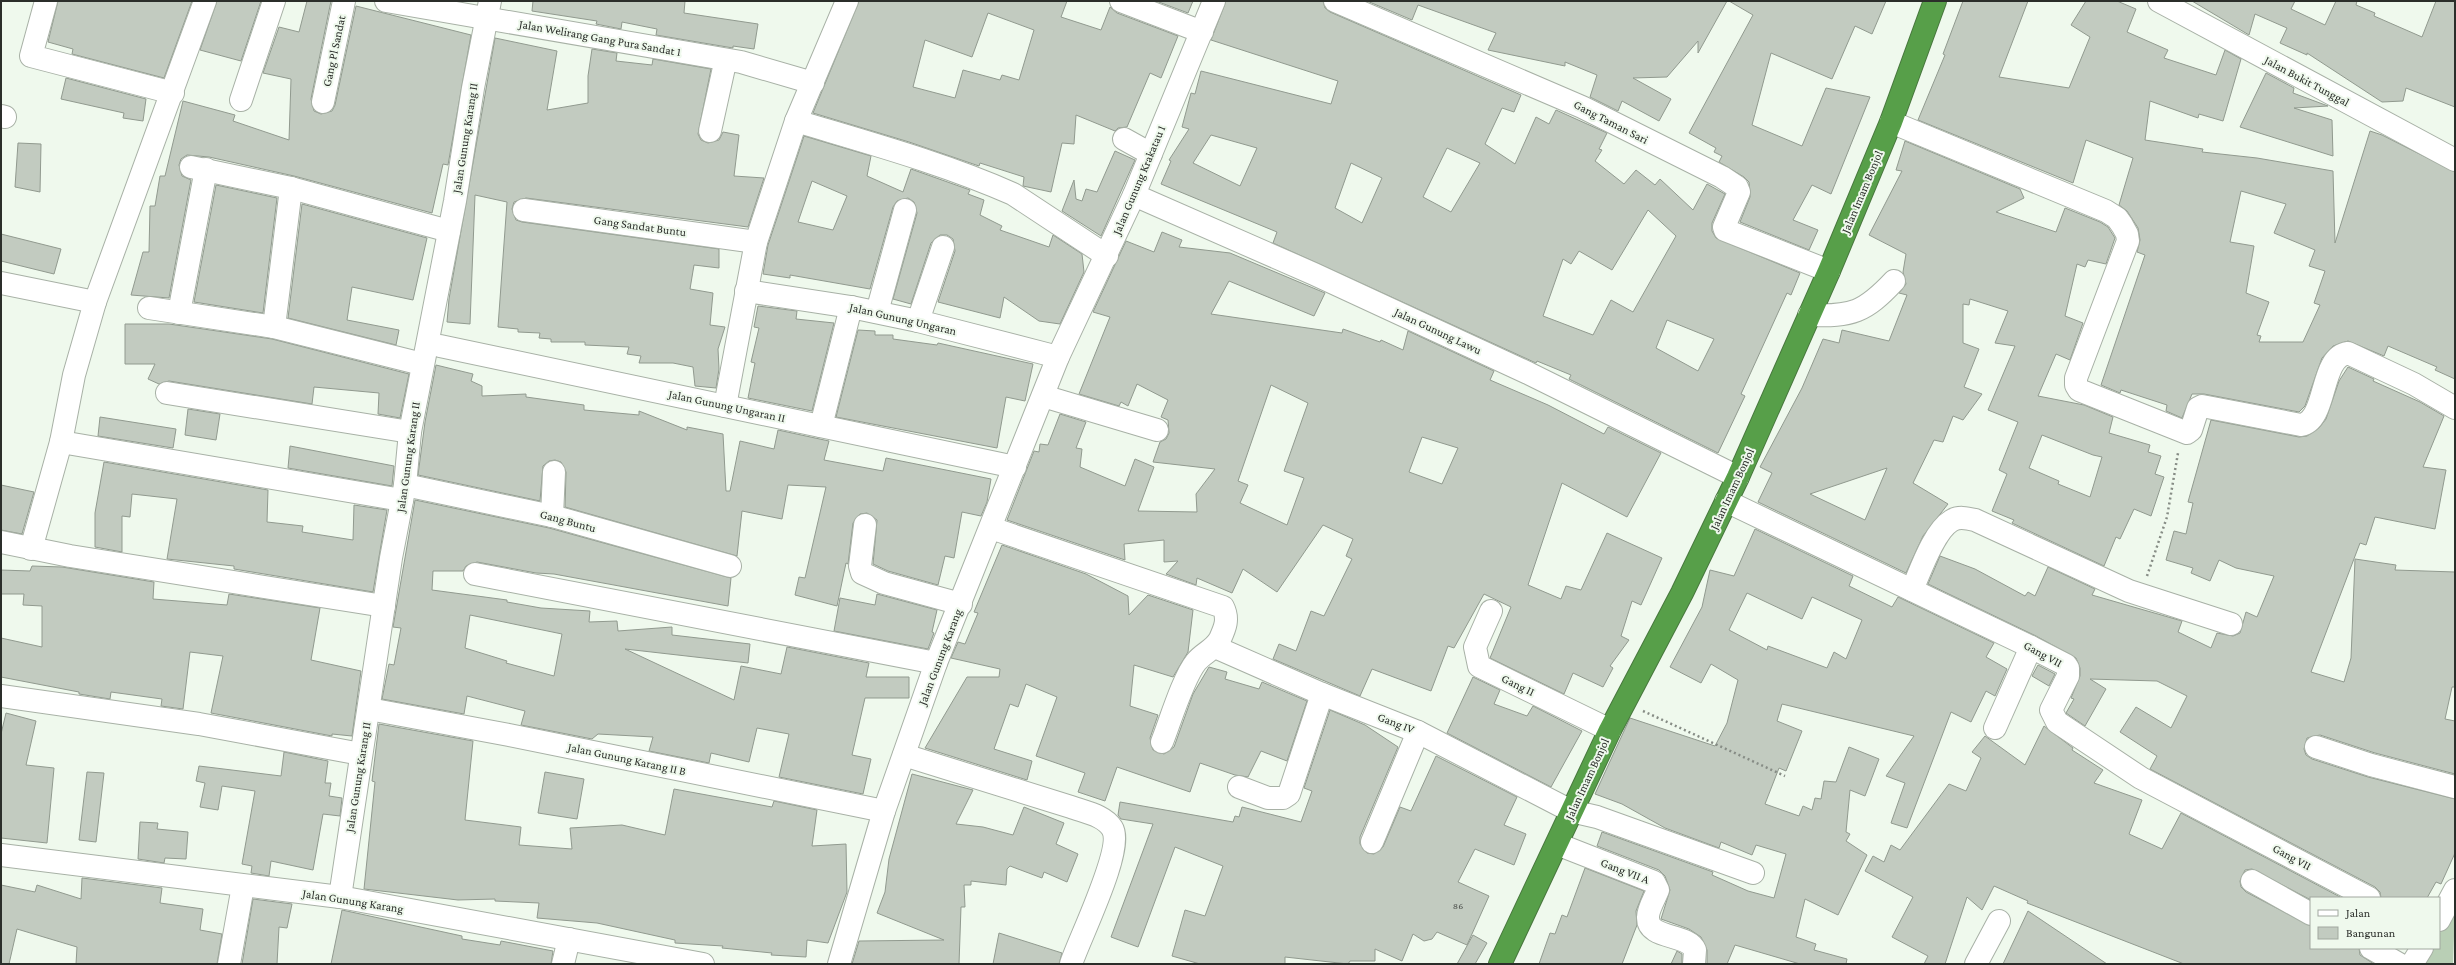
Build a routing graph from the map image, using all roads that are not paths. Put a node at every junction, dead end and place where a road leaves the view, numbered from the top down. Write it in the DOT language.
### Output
graph roads {
  1 [pos="46,1"];
  2 [pos="205,1"];
  3 [pos="274,1"];
  4 [pos="344,1"];
  5 [pos="386,1"];
  6 [pos="847,1"];
  7 [pos="1121,1"];
  8 [pos="1214,1"];
  9 [pos="1335,1"];
  10 [pos="1935,1"];
  11 [pos="2159,1"];
  12 [pos="488,10"];
  13 [pos="1202,32"];
  14 [pos="725,63"];
  15 [pos="813,83"];
  16 [pos="173,93"];
  17 [pos="241,100"];
  18 [pos="323,102"];
  19 [pos="796,121"];
  20 [pos="1891,122"];
  21 [pos="710,131"];
  22 [pos="1124,139"];
  23 [pos="1151,154"];
  24 [pos="2455,160"];
  25 [pos="291,188"];
  26 [pos="1134,195"];
  27 [pos="524,210"];
  28 [pos="905,210"];
  29 [pos="449,231"];
  30 [pos="756,242"];
  31 [pos="943,247"];
  32 [pos="1107,256"];
  33 [pos="1829,271"];
  34 [pos="1894,281"];
  35 [pos="1,283"];
  36 [pos="746,291"];
  37 [pos="95,302"];
  38 [pos="851,307"];
  39 [pos="149,308"];
  40 [pos="877,312"];
  41 [pos="179,313"];
  42 [pos="1809,315"];
  43 [pos="918,321"];
  44 [pos="274,327"];
  45 [pos="440,346"];
  46 [pos="1058,357"];
  47 [pos="422,364"];
  48 [pos="167,393"];
  49 [pos="1043,396"];
  50 [pos="725,406"];
  51 [pos="2455,408"];
  52 [pos="822,426"];
  53 [pos="1157,430"];
  54 [pos="410,432"];
  55 [pos="61,442"];
  56 [pos="1015,467"];
  57 [pos="554,472"];
  58 [pos="1738,477"];
  59 [pos="404,493"];
  60 [pos="1726,501"];
  61 [pos="552,516"];
  62 [pos="865,525"];
  63 [pos="991,528"];
  64 [pos="1,542"];
  65 [pos="31,549"];
  66 [pos="730,566"];
  67 [pos="475,574"];
  68 [pos="1912,590"];
  69 [pos="961,604"];
  70 [pos="384,606"];
  71 [pos="1491,611"];
  72 [pos="2231,624"];
  73 [pos="1215,647"];
  74 [pos="2031,647"];
  75 [pos="936,663"];
  76 [pos="1322,694"];
  77 [pos="1,696"];
  78 [pos="368,709"];
  79 [pos="1995,728"];
  80 [pos="1610,730"];
  81 [pos="1418,732"];
  82 [pos="1162,742"];
  83 [pos="2316,747"];
  84 [pos="361,754"];
  85 [pos="904,755"];
  86 [pos="1239,787"];
  87 [pos="2455,787"];
  88 [pos="1571,811"];
  89 [pos="884,812"];
  90 [pos="1372,842"];
  91 [pos="1558,844"];
  92 [pos="1,855"];
  93 [pos="1753,873"];
  94 [pos="2252,880"];
  95 [pos="243,886"];
  96 [pos="2455,890"];
  97 [pos="340,897"];
  98 [pos="2367,897"];
  99 [pos="2310,913"];
  100 [pos="2440,918"];
  101 [pos="1999,921"];
  102 [pos="570,939"];
  103 [pos="2373,949"];
  104 [pos="2421,949"];
  105 [pos="697,963"];
  106 [pos="229,964"];
  107 [pos="563,964"];
  108 [pos="839,964"];
  109 [pos="1071,964"];
  110 [pos="1500,964"];
  111 [pos="1694,964"];
  112 [pos="1976,964"];
  113 [pos="2399,964"];
  114 [pos="2412,964"];
  1 -- 16 [label="street"];
  2 -- 16 [label="street"];
  3 -- 17 [label="street"];
  4 -- 18 [label="street, Gang Pl Sandat"];
  5 -- 12 [label="street, Jalan Welirang Gang Pura Sandat 1"];
  6 -- 15 [label="street"];
  7 -- 13 [label="street"];
  8 -- 13 [label="street, Jalan Gunung Krakatau 1"];
  9 -- 33 [label="street, Gang Taman Sari"];
  10 -- 20 [label="highway, Jalan Imam Bonjol"];
  11 -- 24 [label="street, Jalan Bukit Tunggal"];
  12 -- 15 [label="street, Jalan Welirang Gang Pura Sandat 1"];
  12 -- 29 [label="street, Jalan Gunung Karang II"];
  13 -- 23 [label="street, Jalan Gunung Krakatau 1"];
  14 -- 21 [label="street"];
  15 -- 19 [label="street"];
  16 -- 37 [label="street"];
  19 -- 30 [label="street"];
  19 -- 32 [label="street"];
  20 -- 33 [label="highway, Jalan Imam Bonjol"];
  20 -- 51 [label="street"];
  22 -- 23 [label="street"];
  23 -- 26 [label="street, Jalan Gunung Krakatau 1"];
  25 -- 29 [label="street"];
  25 -- 41 [label="street"];
  25 -- 44 [label="street"];
  26 -- 32 [label="street, Jalan Gunung Krakatau 1"];
  26 -- 58 [label="street, Jalan Gunung Lawu"];
  27 -- 30 [label="street, Gang Sandat Buntu"];
  28 -- 40 [label="street"];
  29 -- 47 [label="street, Jalan Gunung Karang II"];
  30 -- 36 [label="street"];
  31 -- 43 [label="street"];
  32 -- 46 [label="street, Jalan Gunung Krakatau 1"];
  33 -- 42 [label="highway, Jalan Imam Bonjol"];
  34 -- 42 [label="street"];
  35 -- 37 [label="street"];
  36 -- 38 [label="street, Jalan Gunung Ungaran"];
  36 -- 50 [label="street"];
  37 -- 55 [label="street"];
  38 -- 40 [label="street, Jalan Gunung Ungaran"];
  38 -- 52 [label="street"];
  39 -- 41 [label="street"];
  40 -- 43 [label="street, Jalan Gunung Ungaran"];
  41 -- 44 [label="street"];
  42 -- 58 [label="highway, Jalan Imam Bonjol"];
  43 -- 46 [label="street, Jalan Gunung Ungaran"];
  44 -- 47 [label="street"];
  45 -- 50 [label="street, Jalan Gunung Ungaran II"];
  46 -- 49 [label="street, Jalan Gunung Karang"];
  47 -- 54 [label="street, Jalan Gunung Karang II"];
  48 -- 54 [label="street"];
  49 -- 53 [label="street"];
  49 -- 56 [label="street, Jalan Gunung Karang"];
  50 -- 52 [label="street, Jalan Gunung Ungaran II"];
  52 -- 56 [label="street, Jalan Gunung Ungaran II"];
  54 -- 59 [label="street, Jalan Gunung Karang II"];
  55 -- 59 [label="street, Gang Buntu"];
  55 -- 65 [label="street"];
  56 -- 63 [label="street, Jalan Gunung Karang"];
  57 -- 61 [label="street"];
  58 -- 60 [label="highway, Jalan Imam Bonjol"];
  59 -- 61 [label="street, Gang Buntu"];
  59 -- 70 [label="street, Jalan Gunung Karang II"];
  60 -- 68 [label="street, Gang VII"];
  60 -- 80 [label="highway, Jalan Imam Bonjol"];
  61 -- 66 [label="street, Gang Buntu"];
  62 -- 69 [label="street"];
  63 -- 69 [label="street, Jalan Gunung Karang"];
  63 -- 73 [label="street"];
  64 -- 65 [label="street"];
  65 -- 70 [label="street"];
  67 -- 75 [label="street"];
  68 -- 72 [label="street"];
  68 -- 74 [label="street, Gang VII"];
  69 -- 75 [label="street, Jalan Gunung Karang"];
  70 -- 78 [label="street, Jalan Gunung Karang II"];
  71 -- 80 [label="street, Gang II"];
  73 -- 76 [label="street, Gang IV"];
  73 -- 82 [label="street"];
  74 -- 79 [label="street"];
  74 -- 98 [label="street, Gang VII"];
  75 -- 85 [label="street, Jalan Gunung Karang"];
  76 -- 81 [label="street, Gang IV"];
  76 -- 86 [label="street"];
  77 -- 84 [label="street"];
  78 -- 84 [label="street, Jalan Gunung Karang II"];
  78 -- 89 [label="street, Jalan Gunung Karang II B"];
  80 -- 88 [label="highway, Jalan Imam Bonjol"];
  81 -- 88 [label="street, Gang IV"];
  81 -- 90 [label="street"];
  83 -- 87 [label="street"];
  84 -- 97 [label="street, Jalan Gunung Karang II"];
  85 -- 89 [label="street, Jalan Gunung Karang"];
  85 -- 109 [label="street"];
  88 -- 91 [label="highway, Jalan Imam Bonjol"];
  88 -- 93 [label="street, Gang IV"];
  89 -- 108 [label="street, Jalan Gunung Karang"];
  91 -- 110 [label="highway, Jalan Imam Bonjol"];
  91 -- 111 [label="street, Gang VII A"];
  92 -- 95 [label="street, Jalan Gunung Karang"];
  94 -- 99 [label="street"];
  95 -- 97 [label="street, Jalan Gunung Karang"];
  95 -- 106 [label="street"];
  96 -- 100 [label="street"];
  97 -- 102 [label="street, Jalan Gunung Karang"];
  101 -- 112 [label="street"];
  102 -- 105 [label="street, Jalan Gunung Karang"];
  102 -- 107 [label="street"];
  103 -- 113 [label="street"];
  104 -- 114 [label="street"];
}
